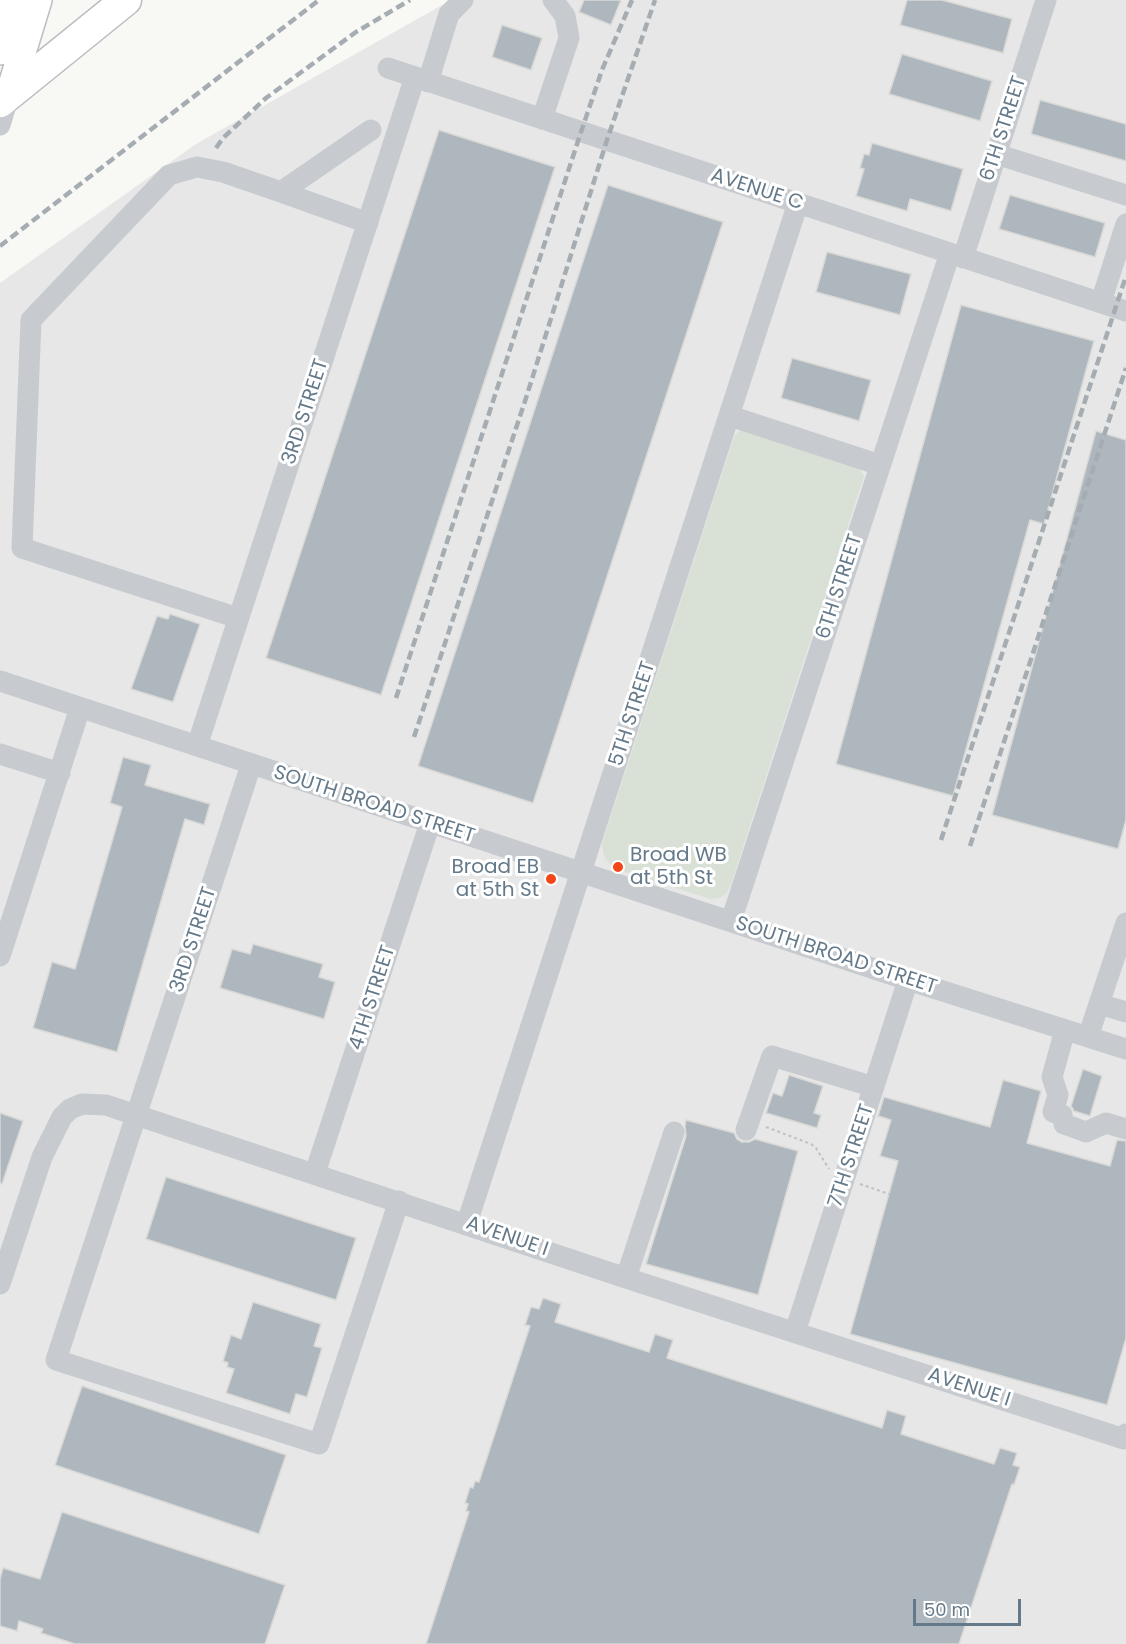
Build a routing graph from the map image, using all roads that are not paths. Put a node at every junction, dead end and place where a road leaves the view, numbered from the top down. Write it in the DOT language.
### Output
graph roads {
  1 [pos="14,0"];
  2 [pos="126,0"];
  3 [pos="463,0"];
  4 [pos="553,0"];
  5 [pos="1047,0"];
  6 [pos="34,13"];
  7 [pos="1,47"];
  8 [pos="387,68"];
  9 [pos="422,79"];
  10 [pos="4,99"];
  11 [pos="542,119"];
  12 [pos="0,125"];
  13 [pos="371,130"];
  14 [pos="996,154"];
  15 [pos="280,192"];
  16 [pos="1126,195"];
  17 [pos="798,203"];
  18 [pos="368,223"];
  19 [pos="1126,224"];
  20 [pos="956,255"];
  21 [pos="1101,302"];
  22 [pos="1126,311"];
  23 [pos="730,416"];
  24 [pos="880,465"];
  25 [pos="238,618"];
  26 [pos="0,681"];
  27 [pos="80,708"];
  28 [pos="197,746"];
  29 [pos="0,754"];
  30 [pos="251,765"];
  31 [pos="60,773"];
  32 [pos="430,823"];
  33 [pos="582,873"];
  34 [pos="731,921"];
  35 [pos="1126,923"];
  36 [pos="0,956"];
  37 [pos="908,980"];
  38 [pos="1099,1004"];
  39 [pos="1126,1012"];
  40 [pos="1065,1030"];
  41 [pos="1088,1037"];
  42 [pos="1125,1044"];
  43 [pos="874,1087"];
  44 [pos="137,1115"];
  45 [pos="748,1125"];
  46 [pos="1126,1129"];
  47 [pos="674,1132"];
  48 [pos="315,1173"];
  49 [pos="399,1201"];
  50 [pos="467,1223"];
  51 [pos="626,1278"];
  52 [pos="0,1284"];
  53 [pos="795,1332"];
  54 [pos="1125,1437"];
  1 -- 7 [label="main road"];
  2 -- 10 [label="highway"];
  3 -- 9 [label="street, 3RD STREET"];
  4 -- 11 [label="street"];
  5 -- 14 [label="street, 6TH STREET"];
  6 -- 10 [label="main road"];
  8 -- 9 [label="street, AVENUE C"];
  9 -- 11 [label="street, AVENUE C"];
  9 -- 18 [label="street, 3RD STREET"];
  10 -- 12 [label="street"];
  11 -- 17 [label="street, AVENUE C"];
  13 -- 15 [label="street"];
  14 -- 16 [label="street"];
  14 -- 20 [label="street, 6TH STREET"];
  15 -- 18 [label="street"];
  15 -- 25 [label="street"];
  17 -- 20 [label="street, AVENUE C"];
  17 -- 23 [label="street, 5TH STREET"];
  18 -- 25 [label="street, 3RD STREET"];
  19 -- 21 [label="street"];
  20 -- 21 [label="street, AVENUE C"];
  20 -- 24 [label="street, 6TH STREET"];
  21 -- 22 [label="street, AVENUE C"];
  23 -- 24 [label="street"];
  23 -- 33 [label="street, 5TH STREET"];
  24 -- 34 [label="street, 6TH STREET"];
  25 -- 28 [label="street, 3RD STREET"];
  26 -- 27 [label="street, SOUTH BROAD STREET"];
  27 -- 28 [label="street, SOUTH BROAD STREET"];
  27 -- 31 [label="street"];
  28 -- 30 [label="street, SOUTH BROAD STREET"];
  29 -- 31 [label="street"];
  30 -- 32 [label="street, SOUTH BROAD STREET"];
  30 -- 44 [label="street, 3RD STREET"];
  31 -- 36 [label="street"];
  32 -- 33 [label="street, SOUTH BROAD STREET"];
  32 -- 48 [label="street, 4TH STREET"];
  33 -- 34 [label="street, SOUTH BROAD STREET"];
  33 -- 50 [label="street, 5TH STREET"];
  34 -- 37 [label="street, SOUTH BROAD STREET"];
  35 -- 38 [label="street"];
  37 -- 40 [label="street, SOUTH BROAD STREET"];
  37 -- 43 [label="street, 7TH STREET"];
  38 -- 39 [label="street"];
  38 -- 41 [label="street"];
  40 -- 41 [label="street, SOUTH BROAD STREET"];
  40 -- 46 [label="street"];
  41 -- 42 [label="street, SOUTH BROAD STREET"];
  43 -- 45 [label="street"];
  43 -- 53 [label="street, 7TH STREET"];
  44 -- 48 [label="street, AVENUE I"];
  44 -- 49 [label="street, 3RD STREET"];
  44 -- 52 [label="street, AVENUE I"];
  47 -- 51 [label="street"];
  48 -- 49 [label="street, AVENUE I"];
  49 -- 50 [label="street, AVENUE I"];
  50 -- 51 [label="street, AVENUE I"];
  51 -- 53 [label="street, AVENUE I"];
  53 -- 54 [label="street, AVENUE I"];
}
